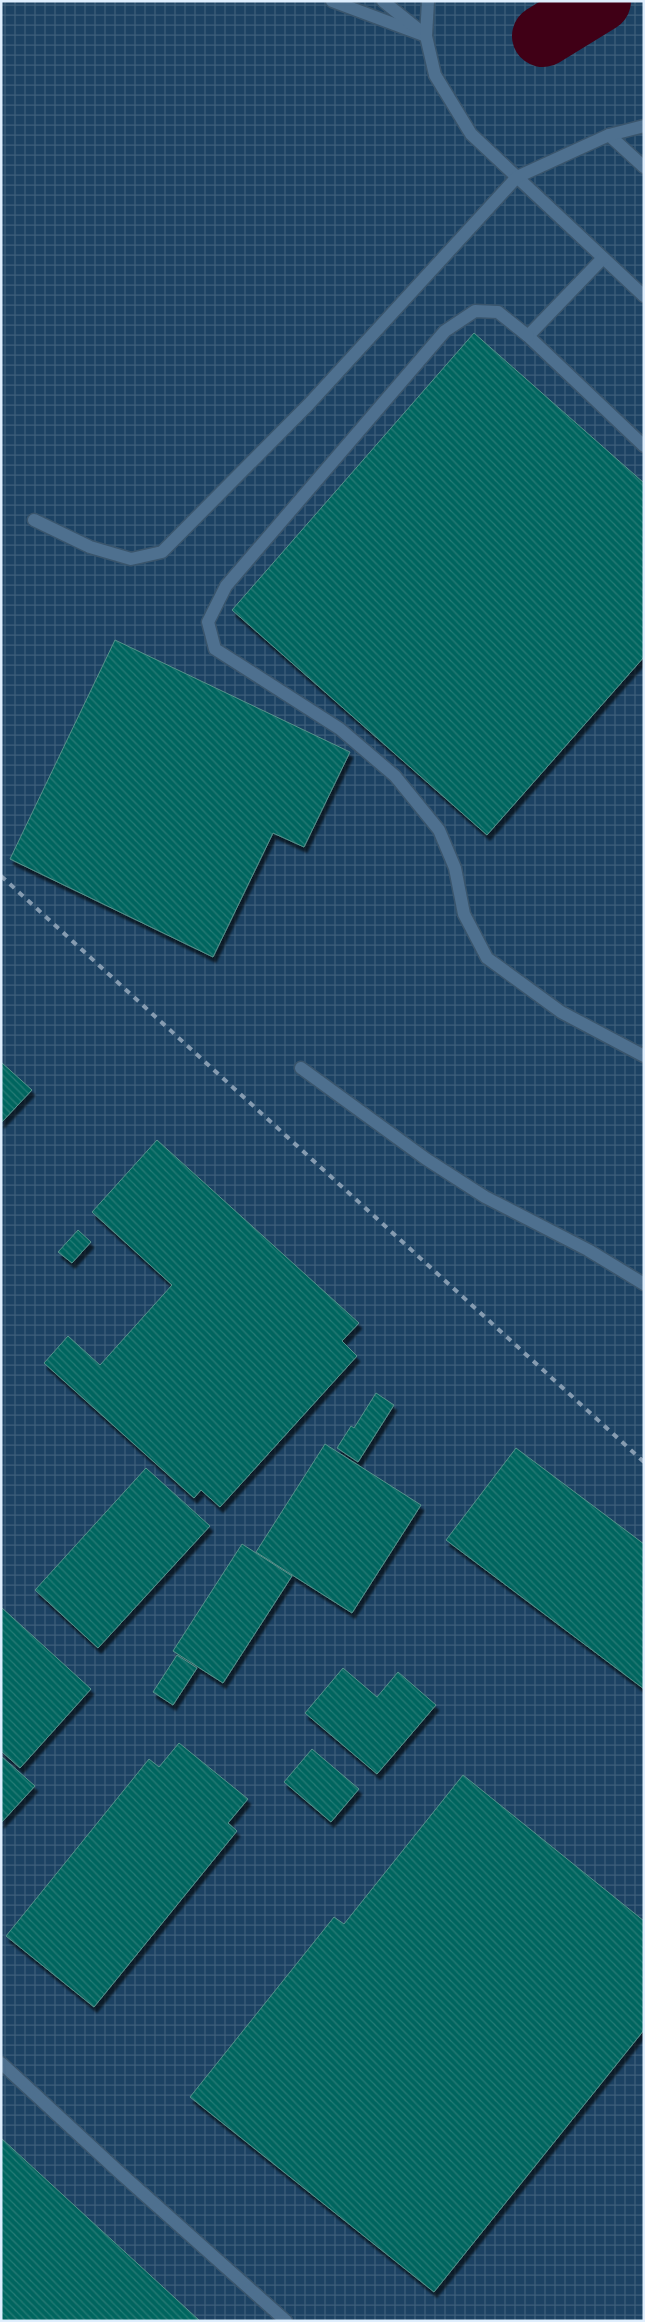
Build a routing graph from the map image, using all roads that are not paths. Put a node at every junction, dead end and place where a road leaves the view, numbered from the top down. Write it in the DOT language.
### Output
graph roads {
  1 [pos="332,1"];
  2 [pos="383,1"];
  3 [pos="428,1"];
  4 [pos="426,36"];
  5 [pos="644,126"];
  6 [pos="609,135"];
  7 [pos="644,167"];
  8 [pos="517,178"];
  9 [pos="603,258"];
  10 [pos="644,296"];
  11 [pos="528,336"];
  12 [pos="644,446"];
  13 [pos="34,520"];
  14 [pos="644,1056"];
  15 [pos="301,1068"];
  16 [pos="644,1284"];
  17 [pos="1,2063"];
  18 [pos="286,2321"];
  1 -- 4 [label="street"];
  2 -- 4 [label="street"];
  3 -- 4 [label="street"];
  4 -- 8 [label="street"];
  5 -- 6 [label="street"];
  6 -- 7 [label="street"];
  6 -- 8 [label="street"];
  8 -- 9 [label="street"];
  8 -- 13 [label="street"];
  9 -- 10 [label="street"];
  9 -- 11 [label="street"];
  11 -- 12 [label="street"];
  11 -- 14 [label="street"];
  15 -- 16 [label="street"];
  17 -- 18 [label="street"];
}
